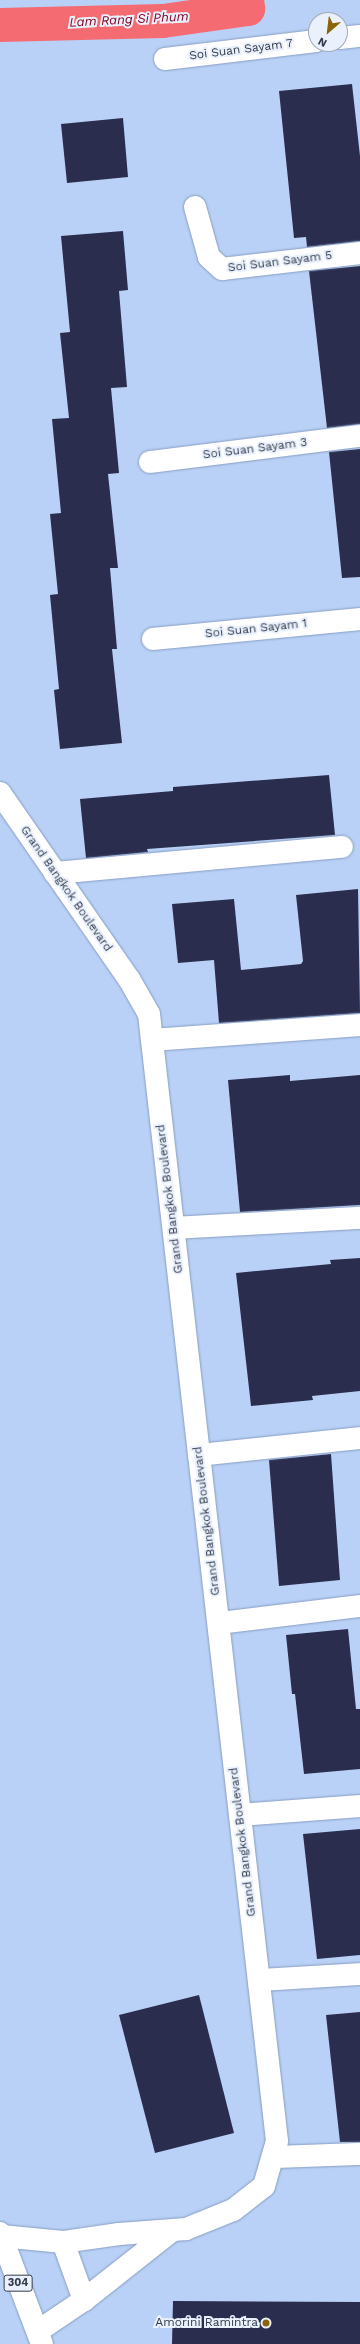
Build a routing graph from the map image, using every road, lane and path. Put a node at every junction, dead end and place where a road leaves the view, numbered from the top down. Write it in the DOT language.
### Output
graph roads {
  1 [pos="360,36"];
  2 [pos="348,37"];
  3 [pos="308,42"];
  4 [pos="165,59"];
  5 [pos="195,207"];
  6 [pos="360,253"];
  7 [pos="360,436"];
  8 [pos="150,462"];
  9 [pos="360,619"];
  10 [pos="153,639"];
  11 [pos="0,793"];
  12 [pos="342,847"];
  13 [pos="55,873"];
  14 [pos="360,1025"];
  15 [pos="152,1040"];
  16 [pos="360,1218"];
  17 [pos="174,1228"];
  18 [pos="360,1438"];
  19 [pos="199,1454"];
  20 [pos="360,1606"];
  21 [pos="219,1623"];
  22 [pos="360,1806"];
  23 [pos="240,1815"];
  24 [pos="360,1974"];
  25 [pos="259,1980"];
  26 [pos="360,2154"];
  27 [pos="273,2157"];
  28 [pos="170,2232"];
  29 [pos="1,2235"];
  30 [pos="64,2242"];
  31 [pos="84,2300"];
  32 [pos="40,2338"];
  1 -- 2 [label="main road"];
  3 -- 4 [label="main road, Soi Suan Sayam 7"];
  5 -- 6 [label="main road, Soi Suan Sayam 5"];
  7 -- 8 [label="main road, Soi Suan Sayam 3"];
  9 -- 10 [label="main road, Soi Suan Sayam 1"];
  11 -- 13 [label="main road, Grand Bangkok Boulevard"];
  12 -- 13 [label="main road"];
  13 -- 15 [label="main road, Grand Bangkok Boulevard"];
  14 -- 15 [label="main road"];
  15 -- 17 [label="main road, Grand Bangkok Boulevard"];
  16 -- 17 [label="main road"];
  17 -- 19 [label="main road, Grand Bangkok Boulevard"];
  18 -- 19 [label="main road"];
  19 -- 21 [label="main road, Grand Bangkok Boulevard"];
  20 -- 21 [label="main road"];
  21 -- 23 [label="main road, Grand Bangkok Boulevard"];
  22 -- 23 [label="main road"];
  23 -- 25 [label="main road, Grand Bangkok Boulevard"];
  24 -- 25 [label="main road"];
  25 -- 27 [label="main road, Grand Bangkok Boulevard"];
  26 -- 27 [label="main road"];
  27 -- 28 [label="main road, Grand Bangkok Boulevard"];
  28 -- 30 [label="main road, Grand Bangkok Boulevard"];
  28 -- 31 [label="main road, Grand Bangkok Boulevard"];
  29 -- 30 [label="main road, Grand Bangkok Boulevard"];
  29 -- 32 [label="main road, 304"];
  30 -- 31 [label="main road"];
  31 -- 32 [label="main road, Grand Bangkok Boulevard"];
}
